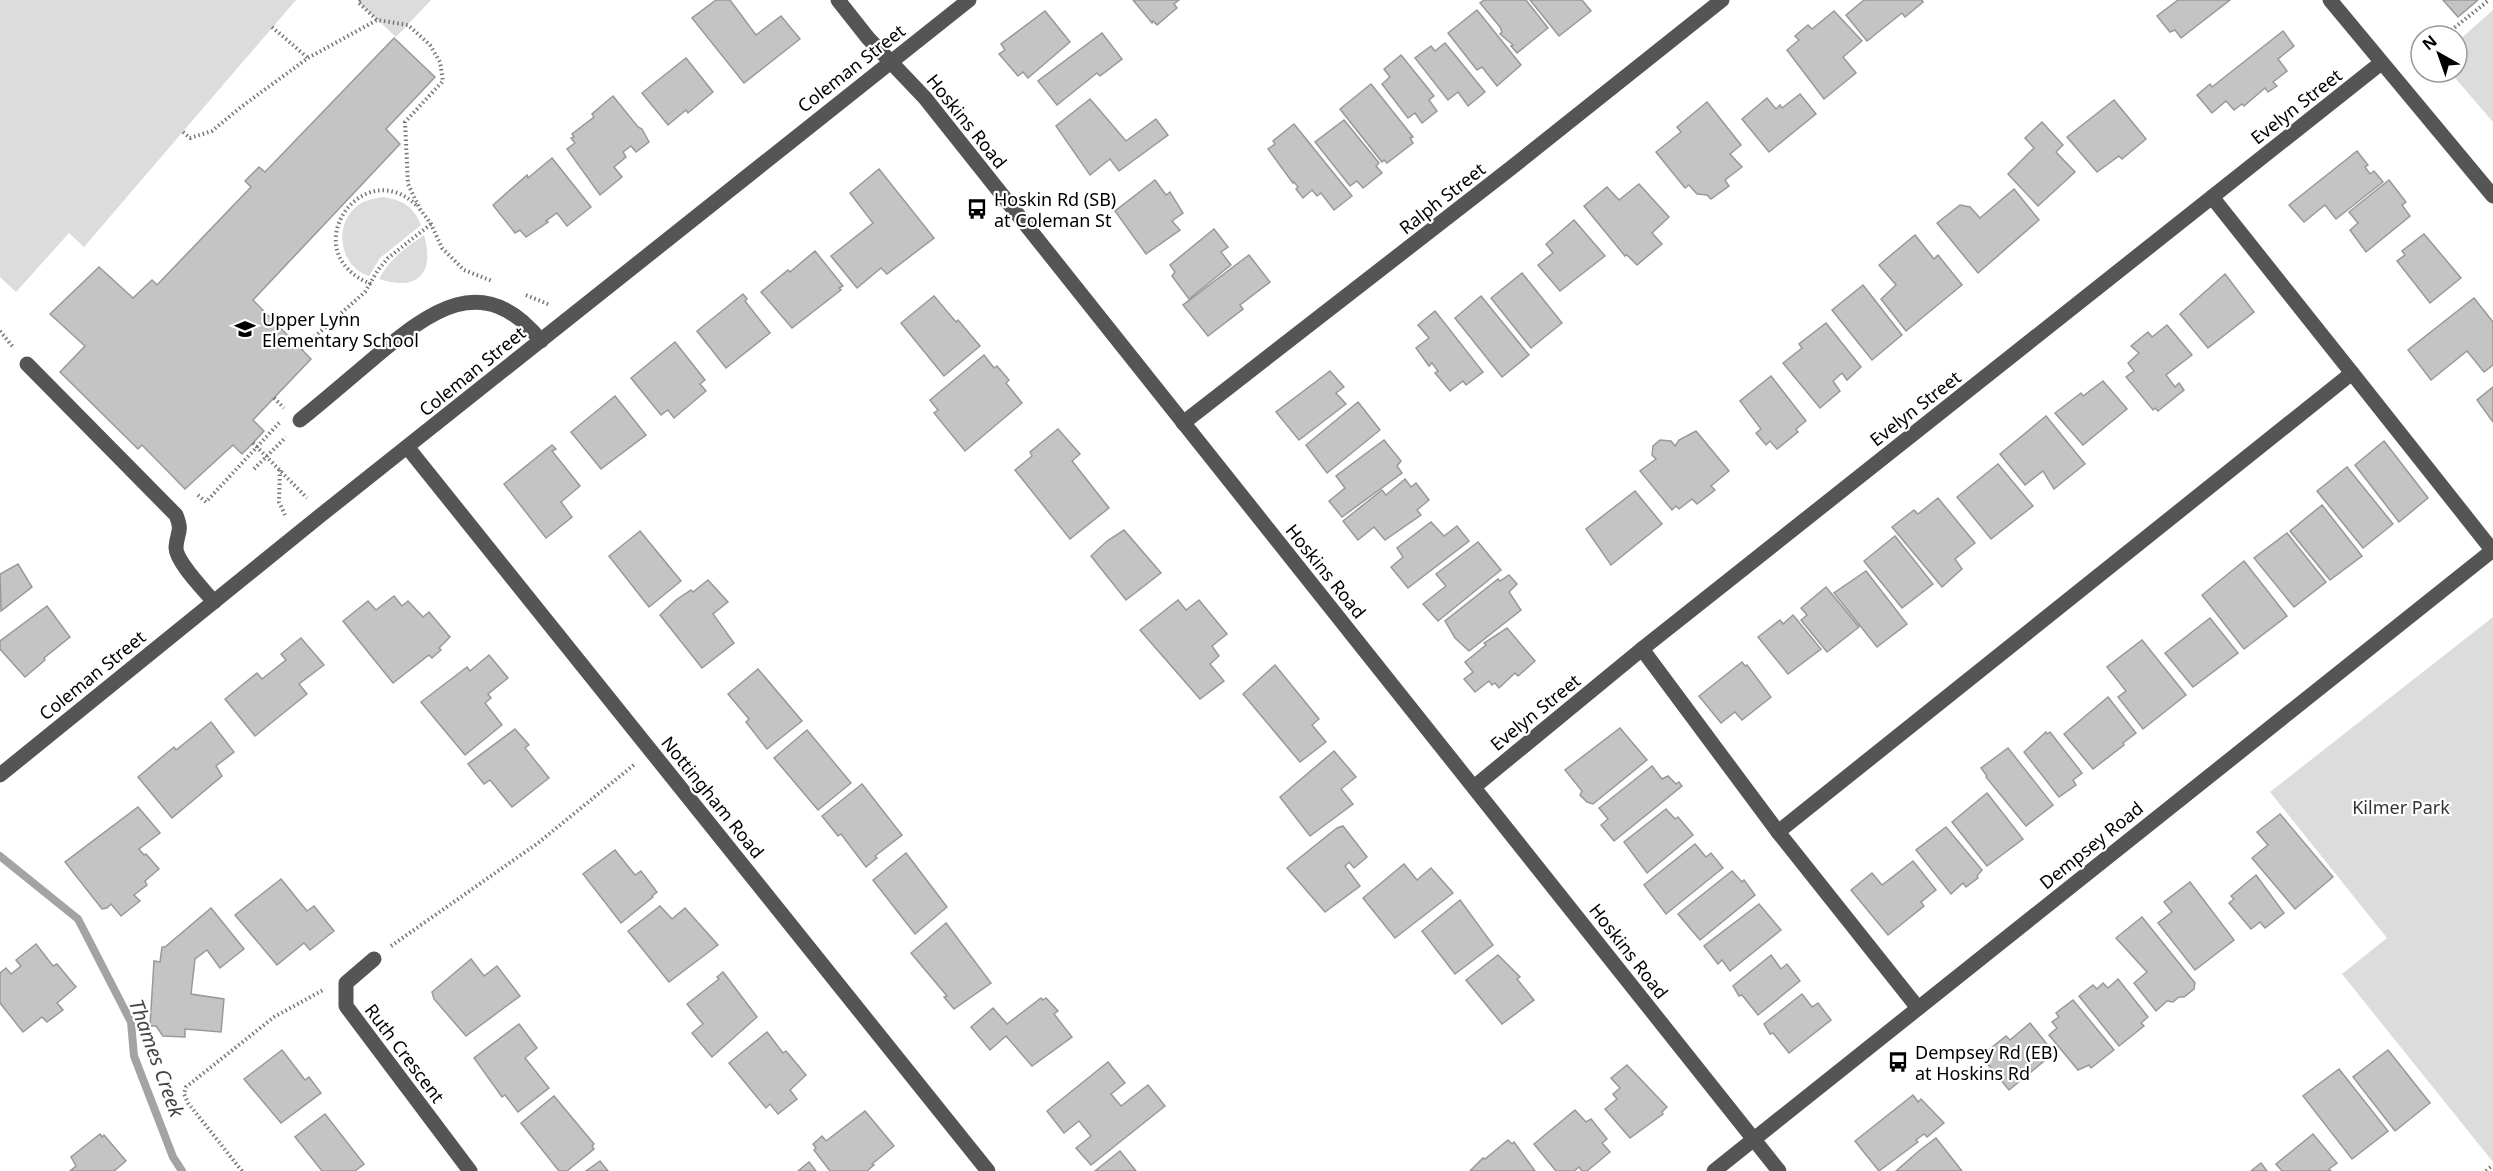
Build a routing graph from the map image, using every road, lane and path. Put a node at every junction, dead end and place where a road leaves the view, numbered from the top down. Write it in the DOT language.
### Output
graph roads {
  1 [pos="360,0"];
  2 [pos="838,0"];
  3 [pos="969,0"];
  4 [pos="1722,0"];
  5 [pos="2330,0"];
  6 [pos="2489,0"];
  7 [pos="378,20"];
  8 [pos="2459,24"];
  9 [pos="272,27"];
  10 [pos="308,58"];
  11 [pos="891,60"];
  12 [pos="2381,63"];
  13 [pos="183,132"];
  14 [pos="2493,196"];
  15 [pos="2212,197"];
  16 [pos="420,209"];
  17 [pos="431,224"];
  18 [pos="496,282"];
  19 [pos="371,284"];
  20 [pos="521,292"];
  21 [pos="572,316"];
  22 [pos="541,341"];
  23 [pos="301,349"];
  24 [pos="27,364"];
  25 [pos="2352,373"];
  26 [pos="274,398"];
  27 [pos="294,416"];
  28 [pos="281,421"];
  29 [pos="1183,423"];
  30 [pos="253,443"];
  31 [pos="258,447"];
  32 [pos="408,448"];
  33 [pos="268,457"];
  34 [pos="254,469"];
  35 [pos="280,469"];
  36 [pos="198,495"];
  37 [pos="285,515"];
  38 [pos="321,515"];
  39 [pos="2493,551"];
  40 [pos="214,602"];
  41 [pos="1642,648"];
  42 [pos="651,751"];
  43 [pos="0,775"];
  44 [pos="1474,787"];
  45 [pos="1778,832"];
  46 [pos="374,959"];
  47 [pos="346,983"];
  48 [pos="1918,1008"];
  49 [pos="1753,1140"];
  50 [pos="2493,1165"];
  51 [pos="242,1171"];
  52 [pos="470,1171"];
  53 [pos="988,1171"];
  54 [pos="1714,1171"];
  55 [pos="1779,1171"];
  56 [pos="2486,1171"];
  1 -- 7 [label="path"];
  2 -- 11 [label="street, Hoskins Road"];
  3 -- 11 [label="street, Coleman Street"];
  4 -- 29 [label="street, Ralph Street"];
  5 -- 12 [label="street"];
  6 -- 8 [label="path"];
  7 -- 10 [label="path"];
  7 -- 16 [label="path"];
  9 -- 10 [label="path"];
  10 -- 13 [label="path"];
  11 -- 21 [label="street, Coleman Street"];
  11 -- 29 [label="street, Hoskins Road"];
  12 -- 14 [label="street"];
  12 -- 15 [label="street, Evelyn Street"];
  15 -- 25 [label="street"];
  15 -- 41 [label="street, Evelyn Street"];
  16 -- 17 [label="path"];
  16 -- 19 [label="path"];
  17 -- 18 [label="path"];
  17 -- 19 [label="path"];
  19 -- 23 [label="path"];
  20 -- 21 [label="path"];
  21 -- 22 [label="street, Coleman Street"];
  22 -- 27 [label="street"];
  22 -- 32 [label="street, Coleman Street"];
  24 -- 40 [label="street"];
  25 -- 39 [label="street"];
  25 -- 45 [label="street"];
  26 -- 27 [label="path"];
  27 -- 33 [label="path"];
  28 -- 31 [label="path"];
  29 -- 44 [label="street, Hoskins Road"];
  30 -- 31 [label="path"];
  31 -- 33 [label="path"];
  31 -- 36 [label="path"];
  32 -- 38 [label="street, Coleman Street"];
  32 -- 42 [label="street, Nottingham Road"];
  33 -- 34 [label="path"];
  33 -- 35 [label="path"];
  35 -- 37 [label="path"];
  35 -- 38 [label="path"];
  38 -- 40 [label="street, Coleman Street"];
  39 -- 48 [label="street, Dempsey Road"];
  40 -- 43 [label="street, Coleman Street"];
  41 -- 44 [label="street, Evelyn Street"];
  41 -- 45 [label="street"];
  42 -- 46 [label="path"];
  42 -- 53 [label="street, Nottingham Road"];
  44 -- 49 [label="street, Hoskins Road"];
  45 -- 48 [label="street"];
  46 -- 47 [label="street"];
  47 -- 51 [label="path"];
  47 -- 52 [label="street, Ruth Crescent"];
  48 -- 49 [label="street, Dempsey Road"];
  49 -- 54 [label="street, Dempsey Road"];
  49 -- 55 [label="street, Hoskins Road"];
  50 -- 56 [label="path"];
}
